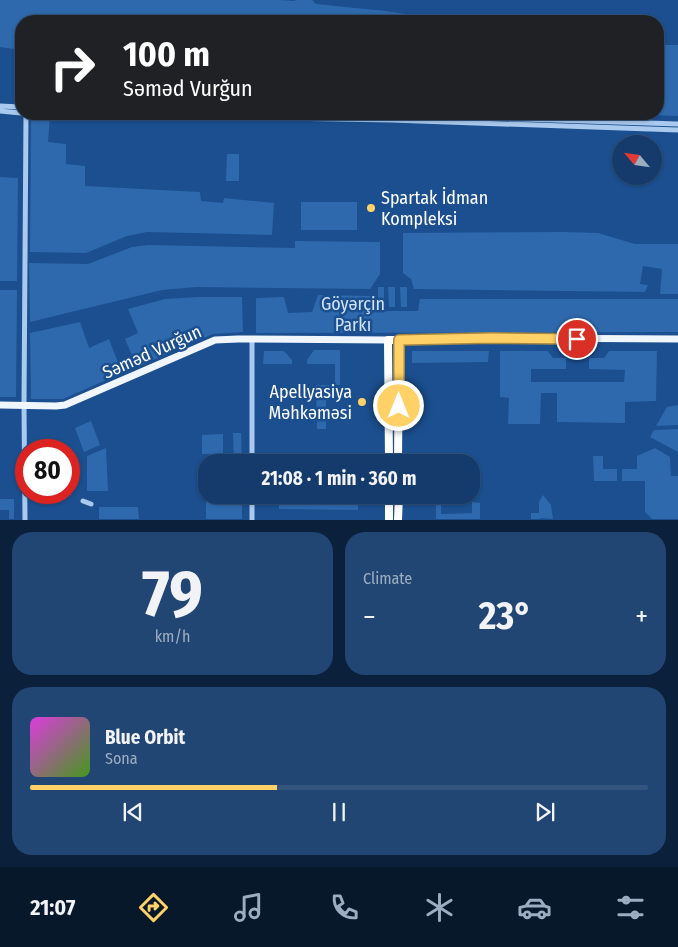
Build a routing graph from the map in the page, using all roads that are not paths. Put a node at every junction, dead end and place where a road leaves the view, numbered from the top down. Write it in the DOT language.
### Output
graph roads {
  1 [pos="0,106"];
  2 [pos="15,107"];
  3 [pos="0,112"];
  4 [pos="15,113"];
  5 [pos="26,120"];
  6 [pos="392,120"];
  7 [pos="504,120"];
  8 [pos="678,124"];
  9 [pos="616,125"];
  10 [pos="678,130"];
  11 [pos="252,339"];
  12 [pos="678,339"];
  13 [pos="388,340"];
  14 [pos="399,340"];
  15 [pos="0,405"];
  16 [pos="24,406"];
  17 [pos="252,454"];
  18 [pos="389,454"];
  19 [pos="398,454"];
  20 [pos="83,501"];
  21 [pos="91,504"];
  22 [pos="252,504"];
  23 [pos="389,504"];
  24 [pos="399,504"];
  25 [pos="25,520"];
  26 [pos="252,520"];
  27 [pos="389,520"];
  28 [pos="398,520"];
  1 -- 2 [label="street"];
  3 -- 4 [label="street"];
  5 -- 16 [label="street"];
  6 -- 9 [label="street"];
  7 -- 9 [label="street"];
  8 -- 9 [label="street"];
  9 -- 10 [label="street"];
  11 -- 13 [label="main road, Səməd Vurğun"];
  11 -- 16 [label="main road, Səməd Vurğun"];
  11 -- 17 [label="street"];
  12 -- 14 [label="main road, Səməd Vurğun"];
  13 -- 14 [label="highway, Səməd Vurğun"];
  13 -- 18 [label="highway"];
  14 -- 19 [label="highway"];
  15 -- 16 [label="main road, Səməd Vurğun"];
  16 -- 25 [label="street"];
  20 -- 21 [label="street"];
  22 -- 26 [label="street"];
  23 -- 27 [label="highway"];
  24 -- 28 [label="highway"];
}
